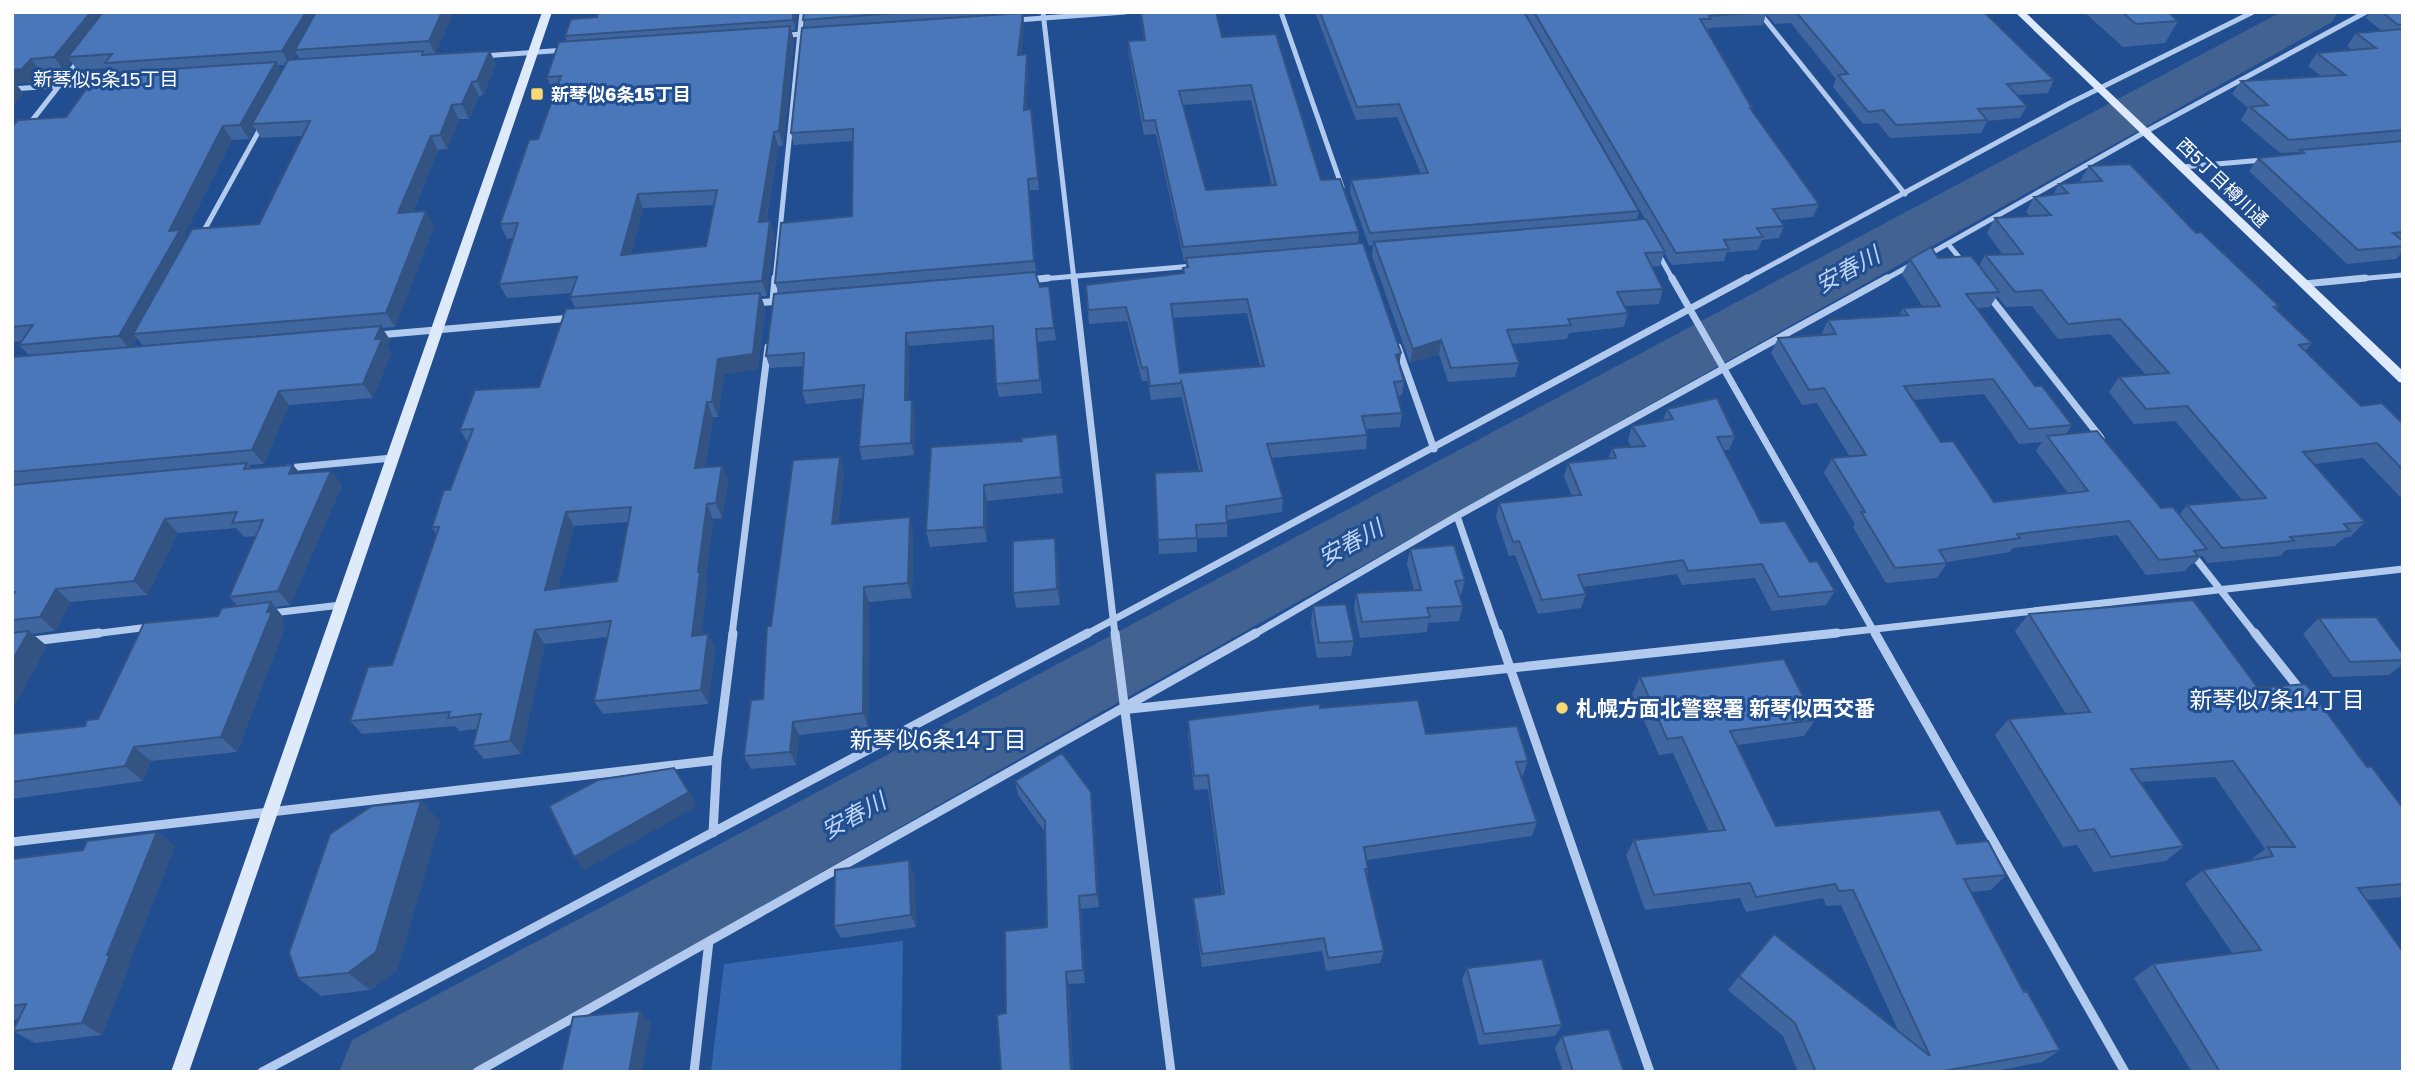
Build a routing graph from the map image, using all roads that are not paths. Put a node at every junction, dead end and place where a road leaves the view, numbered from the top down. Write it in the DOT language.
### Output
graph roads {
  1 [pos="547,12"];
  2 [pos="802,12"];
  3 [pos="1125,12"];
  4 [pos="1282,12"];
  5 [pos="1759,12"];
  6 [pos="2019,12"];
  7 [pos="2253,12"];
  8 [pos="2366,12"];
  9 [pos="1044,15"];
  10 [pos="1003,21"];
  11 [pos="813,33"];
  12 [pos="799,34"];
  13 [pos="772,36"];
  14 [pos="568,50"];
  15 [pos="533,52"];
  16 [pos="83,54"];
  17 [pos="480,56"];
  18 [pos="100,83"];
  19 [pos="59,86"];
  20 [pos="12,89"];
  21 [pos="2100,89"];
  22 [pos="266,117"];
  23 [pos="2141,128"];
  24 [pos="20,137"];
  25 [pos="2266,160"];
  26 [pos="2182,167"];
  27 [pos="1905,194"];
  28 [pos="1347,201"];
  29 [pos="1948,244"];
  30 [pos="194,248"];
  31 [pos="1657,251"];
  32 [pos="1202,265"];
  33 [pos="1965,265"];
  34 [pos="2403,275"];
  35 [pos="1073,276"];
  36 [pos="1018,281"];
  37 [pos="2304,284"];
  38 [pos="1982,287"];
  39 [pos="787,300"];
  40 [pos="773,301"];
  41 [pos="746,303"];
  42 [pos="1690,310"];
  43 [pos="772,315"];
  44 [pos="584,317"];
  45 [pos="437,330"];
  46 [pos="368,336"];
  47 [pos="768,342"];
  48 [pos="1397,344"];
  49 [pos="1725,368"];
  50 [pos="2403,379"];
  51 [pos="1434,449"];
  52 [pos="2110,449"];
  53 [pos="392,458"];
  54 [pos="284,468"];
  55 [pos="1457,516"];
  56 [pos="2186,546"];
  57 [pos="2403,569"];
  58 [pos="2220,589"];
  59 [pos="341,605"];
  60 [pos="259,614"];
  61 [pos="1113,617"];
  62 [pos="163,625"];
  63 [pos="1872,630"];
  64 [pos="26,641"];
  65 [pos="1510,670"];
  66 [pos="2307,698"];
  67 [pos="1125,709"];
  68 [pos="717,760"];
  69 [pos="270,811"];
  70 [pos="713,833"];
  71 [pos="12,842"];
  72 [pos="709,942"];
  73 [pos="180,1072"];
  74 [pos="262,1072"];
  75 [pos="477,1072"];
  76 [pos="694,1072"];
  77 [pos="1171,1072"];
  78 [pos="1650,1072"];
  79 [pos="2125,1072"];
  1 -- 15 [label="street"];
  2 -- 12 [label="street"];
  3 -- 9 [label="street"];
  4 -- 28 [label="street"];
  5 -- 27 [label="street"];
  6 -- 21 [label="street, 西5丁目樽川通"];
  7 -- 21 [label="street"];
  8 -- 23 [label="street"];
  9 -- 10 [label="street"];
  9 -- 35 [label="street"];
  11 -- 12 [label="street"];
  12 -- 13 [label="street"];
  12 -- 40 [label="street"];
  14 -- 15 [label="street"];
  15 -- 17 [label="street"];
  15 -- 45 [label="street"];
  16 -- 19 [label="street"];
  18 -- 19 [label="street"];
  19 -- 20 [label="street"];
  19 -- 24 [label="street"];
  21 -- 23 [label="street, 西5丁目樽川通"];
  21 -- 27 [label="street"];
  22 -- 30 [label="street"];
  23 -- 26 [label="street, 西5丁目樽川通"];
  23 -- 29 [label="street"];
  25 -- 26 [label="street"];
  26 -- 37 [label="street, 西5丁目樽川通"];
  27 -- 42 [label="street"];
  29 -- 33 [label="street"];
  29 -- 49 [label="street"];
  31 -- 42 [label="street"];
  32 -- 35 [label="street"];
  34 -- 37 [label="street"];
  35 -- 36 [label="street"];
  35 -- 61 [label="street"];
  37 -- 50 [label="street, 西5丁目樽川通"];
  38 -- 52 [label="street"];
  39 -- 40 [label="street"];
  40 -- 41 [label="street"];
  40 -- 43 [label="street"];
  42 -- 49 [label="street"];
  42 -- 51 [label="street"];
  44 -- 45 [label="street"];
  45 -- 46 [label="street"];
  45 -- 53 [label="street"];
  47 -- 68 [label="street"];
  48 -- 51 [label="street"];
  49 -- 55 [label="street"];
  49 -- 63 [label="street"];
  51 -- 61 [label="street"];
  53 -- 54 [label="street"];
  53 -- 59 [label="street"];
  55 -- 65 [label="street"];
  55 -- 67 [label="street"];
  56 -- 58 [label="street"];
  57 -- 58 [label="street"];
  58 -- 63 [label="street"];
  58 -- 66 [label="street"];
  59 -- 60 [label="street"];
  59 -- 69 [label="street"];
  61 -- 67 [label="street"];
  61 -- 70 [label="street"];
  62 -- 64 [label="street"];
  63 -- 65 [label="street"];
  63 -- 79 [label="street"];
  65 -- 67 [label="street"];
  65 -- 78 [label="street"];
  67 -- 72 [label="street"];
  67 -- 77 [label="street"];
  68 -- 69 [label="street"];
  68 -- 70 [label="street"];
  69 -- 71 [label="street"];
  69 -- 73 [label="street"];
  70 -- 74 [label="street"];
  72 -- 75 [label="street"];
  72 -- 76 [label="street"];
}
